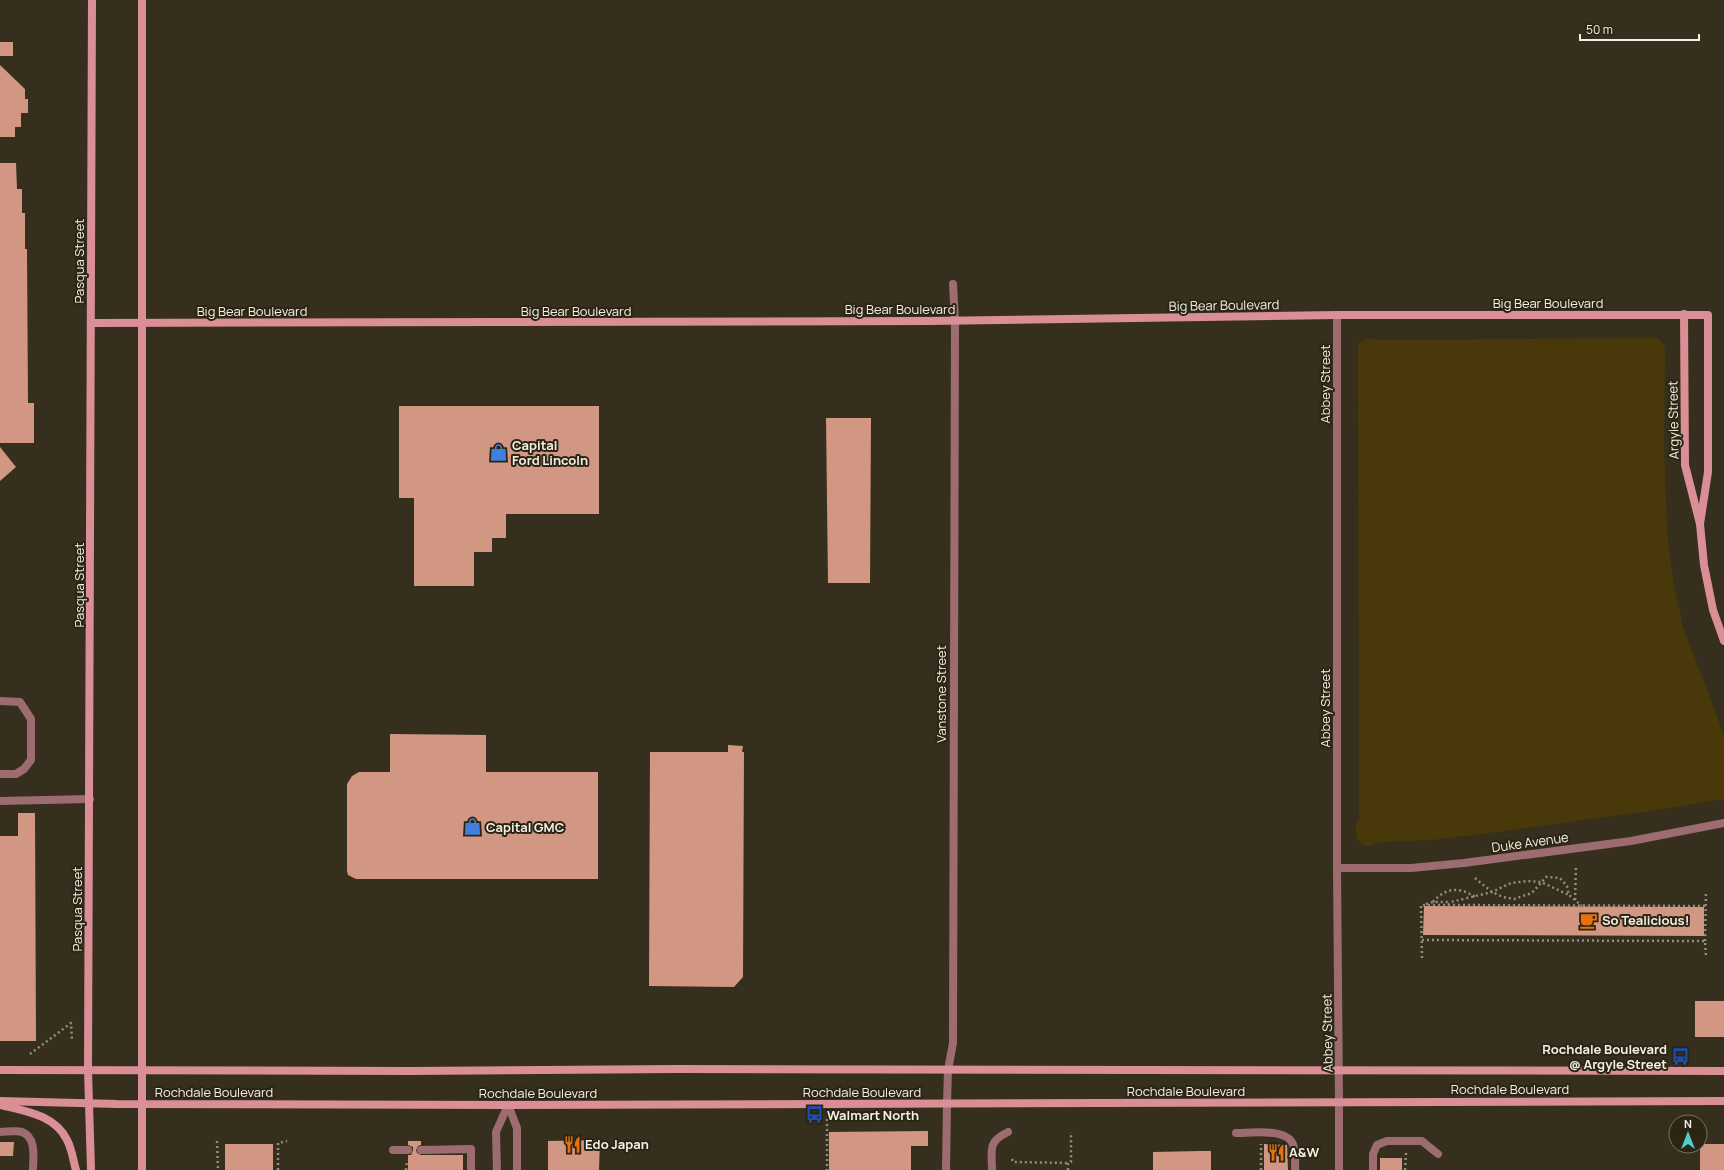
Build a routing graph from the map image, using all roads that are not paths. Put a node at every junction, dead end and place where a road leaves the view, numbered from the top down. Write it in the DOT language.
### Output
graph roads {
  1 [pos="92,0"];
  2 [pos="142,0"];
  3 [pos="954,284"];
  4 [pos="1684,314"];
  5 [pos="1708,315"];
  6 [pos="1337,316"];
  7 [pos="955,321"];
  8 [pos="91,323"];
  9 [pos="141,323"];
  10 [pos="1700,524"];
  11 [pos="1724,641"];
  12 [pos="0,701"];
  13 [pos="0,774"];
  14 [pos="90,799"];
  15 [pos="0,801"];
  16 [pos="1724,823"];
  17 [pos="1337,868"];
  18 [pos="0,1070"];
  19 [pos="88,1070"];
  20 [pos="143,1070"];
  21 [pos="948,1070"];
  22 [pos="1339,1070"];
  23 [pos="1724,1070"];
  24 [pos="1339,1101"];
  25 [pos="1724,1101"];
  26 [pos="0,1103"];
  27 [pos="88,1103"];
  28 [pos="143,1104"];
  29 [pos="947,1104"];
  30 [pos="508,1105"];
  31 [pos="0,1132"];
  32 [pos="1008,1132"];
  33 [pos="1236,1133"];
  34 [pos="393,1150"];
  35 [pos="408,1150"];
  36 [pos="421,1150"];
  37 [pos="1438,1154"];
  38 [pos="33,1170"];
  39 [pos="76,1170"];
  40 [pos="91,1170"];
  41 [pos="142,1170"];
  42 [pos="472,1170"];
  43 [pos="497,1170"];
  44 [pos="517,1170"];
  45 [pos="946,1170"];
  46 [pos="992,1170"];
  47 [pos="1295,1170"];
  48 [pos="1339,1170"];
  49 [pos="1373,1170"];
  1 -- 8 [label="street, Pasqua Street"];
  2 -- 9 [label="street"];
  3 -- 7 [label="street, Vanstone Street"];
  4 -- 5 [label="street, Big Bear Boulevard"];
  4 -- 6 [label="street, Big Bear Boulevard"];
  4 -- 10 [label="street, Argyle Street"];
  5 -- 10 [label="street, Argyle Street"];
  6 -- 7 [label="street, Big Bear Boulevard"];
  6 -- 17 [label="street, Abbey Street"];
  7 -- 9 [label="street, Big Bear Boulevard"];
  7 -- 21 [label="street, Vanstone Street"];
  8 -- 9 [label="street, Big Bear Boulevard"];
  8 -- 14 [label="street, Pasqua Street"];
  9 -- 20 [label="street"];
  10 -- 11 [label="street, Argyle Street"];
  12 -- 13 [label="street"];
  14 -- 15 [label="street"];
  14 -- 19 [label="street, Pasqua Street"];
  16 -- 17 [label="street, Duke Avenue"];
  17 -- 22 [label="street, Abbey Street"];
  18 -- 19 [label="street, Rochdale Boulevard"];
  19 -- 20 [label="street, Rochdale Boulevard"];
  19 -- 27 [label="street, Pasqua Street"];
  20 -- 21 [label="street, Rochdale Boulevard"];
  20 -- 28 [label="street"];
  21 -- 22 [label="street, Rochdale Boulevard"];
  21 -- 29 [label="street, Vanstone Street"];
  22 -- 23 [label="street, Rochdale Boulevard"];
  22 -- 24 [label="street, Abbey Street"];
  24 -- 25 [label="street, Rochdale Boulevard"];
  24 -- 29 [label="street, Rochdale Boulevard"];
  24 -- 48 [label="street, Abbey Street"];
  26 -- 27 [label="street, Rochdale Boulevard"];
  26 -- 39 [label="street"];
  27 -- 28 [label="street, Rochdale Boulevard"];
  27 -- 40 [label="street, Pasqua Street"];
  28 -- 30 [label="street, Rochdale Boulevard"];
  28 -- 41 [label="street"];
  29 -- 30 [label="street, Rochdale Boulevard"];
  29 -- 45 [label="street, Vanstone Street"];
  30 -- 43 [label="street"];
  30 -- 44 [label="street"];
  31 -- 38 [label="street"];
  32 -- 46 [label="street"];
  33 -- 47 [label="street"];
  34 -- 35 [label="street"];
  36 -- 42 [label="street"];
  37 -- 49 [label="street"];
}
